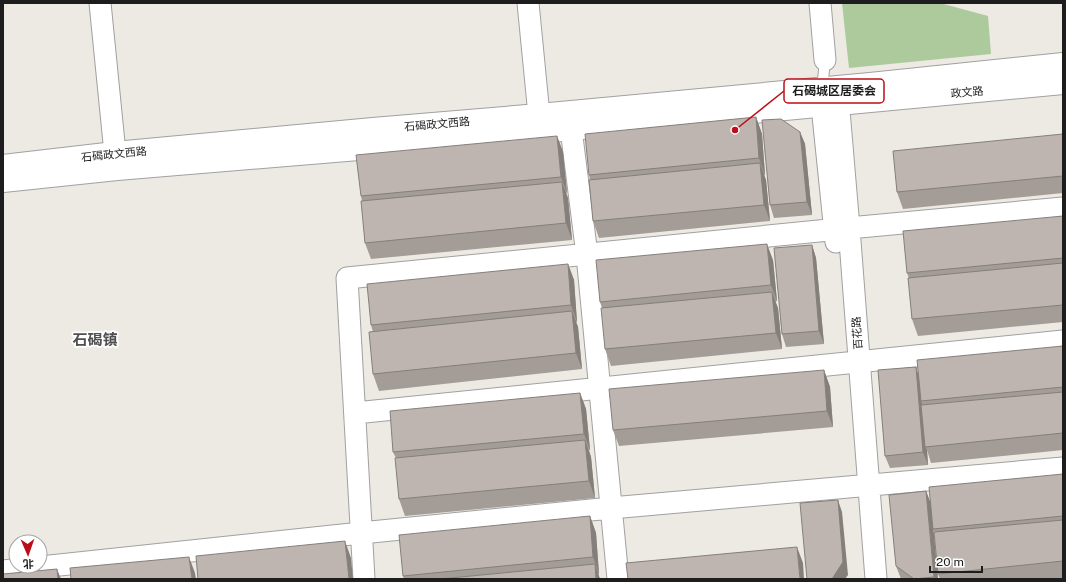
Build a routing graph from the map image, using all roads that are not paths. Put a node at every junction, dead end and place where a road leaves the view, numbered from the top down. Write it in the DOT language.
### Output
graph roads {
  1 [pos="100,3"];
  2 [pos="528,3"];
  3 [pos="820,3"];
  4 [pos="825,60"];
  5 [pos="1063,64"];
  6 [pos="1063,83"];
  7 [pos="870,93"];
  8 [pos="830,96"];
  9 [pos="539,115"];
  10 [pos="571,129"];
  11 [pos="116,153"];
  12 [pos="3,166"];
  13 [pos="3,181"];
  14 [pos="1063,208"];
  15 [pos="842,228"];
  16 [pos="587,254"];
  17 [pos="1063,341"];
  18 [pos="852,363"];
  19 [pos="600,388"];
  20 [pos="355,413"];
  21 [pos="1063,468"];
  22 [pos="862,486"];
  23 [pos="611,508"];
  24 [pos="361,533"];
  25 [pos="3,571"];
  26 [pos="364,579"];
  27 [pos="618,579"];
  28 [pos="862,579"];
  29 [pos="876,579"];
  1 -- 11 [label="street"];
  2 -- 9 [label="street"];
  3 -- 4 [label="street"];
  4 -- 8 [label="lane"];
  4 -- 8 [label="lane"];
  5 -- 7 [label="street, 政文路"];
  6 -- 7 [label="street, 政文路"];
  7 -- 8 [label="street, 石碣政文西路"];
  8 -- 9 [label="street, 石碣政文西路"];
  8 -- 10 [label="street, 石碣政文西路"];
  8 -- 15 [label="street, 百花路"];
  9 -- 11 [label="street, 石碣政文西路"];
  10 -- 13 [label="street, 石碣政文西路"];
  10 -- 16 [label="street"];
  11 -- 12 [label="street, 石碣政文西路"];
  14 -- 15 [label="street"];
  15 -- 16 [label="street"];
  15 -- 18 [label="street, 百花路"];
  16 -- 19 [label="street"];
  16 -- 20 [label="street"];
  17 -- 18 [label="street"];
  18 -- 19 [label="street"];
  18 -- 22 [label="street, 百花路"];
  19 -- 20 [label="street"];
  19 -- 23 [label="street"];
  20 -- 24 [label="street"];
  21 -- 22 [label="street"];
  22 -- 23 [label="street"];
  22 -- 28 [label="street, 百花路"];
  22 -- 29 [label="street, 百花路"];
  23 -- 24 [label="street"];
  23 -- 27 [label="street"];
  24 -- 25 [label="street"];
  24 -- 26 [label="street"];
}
